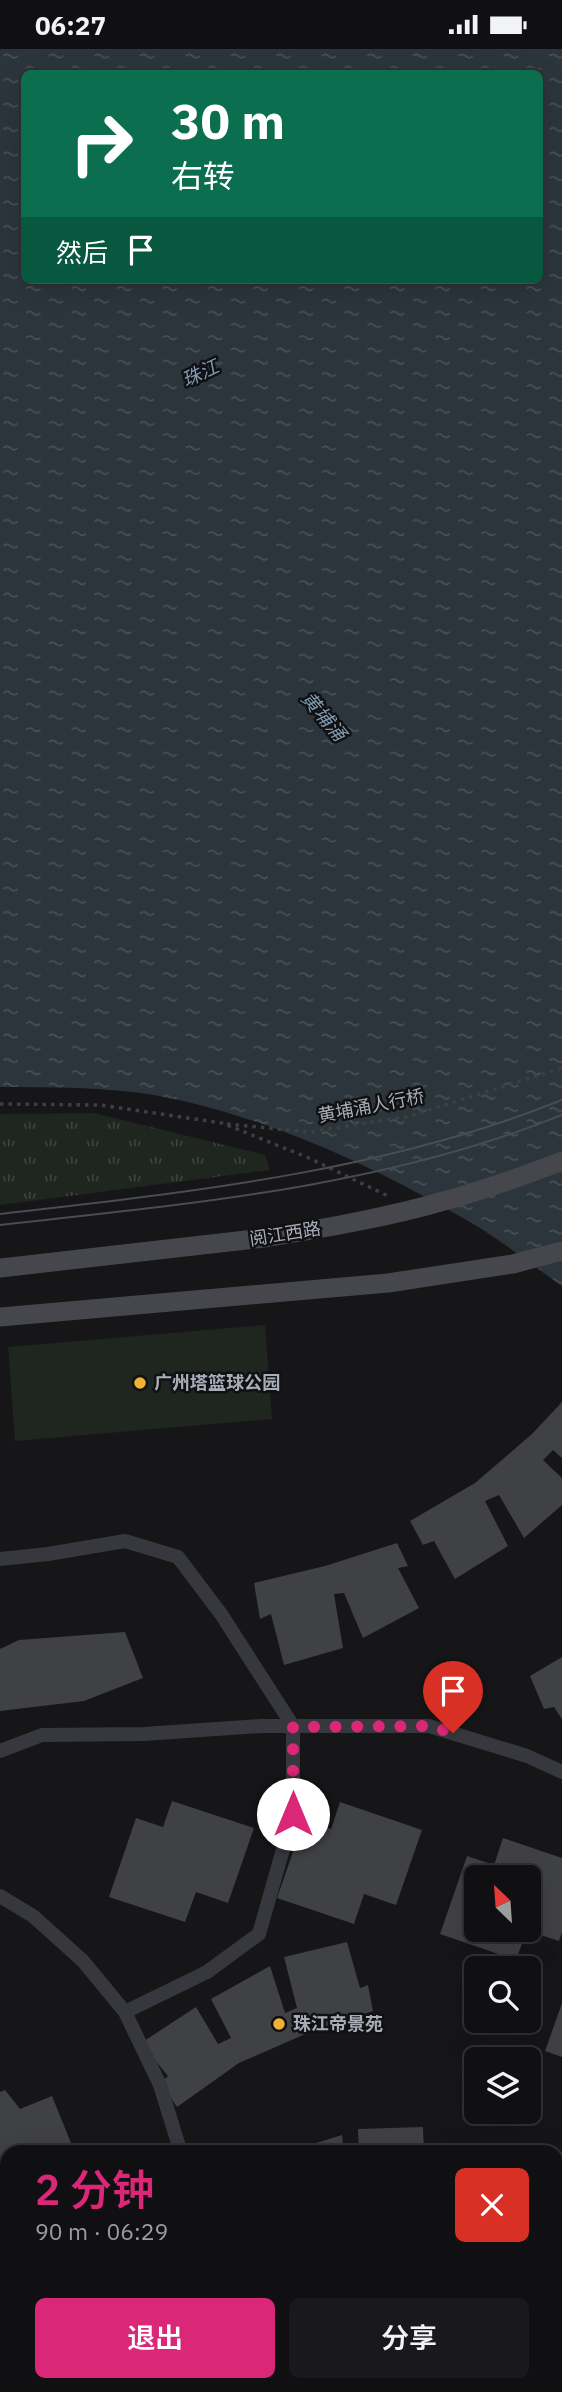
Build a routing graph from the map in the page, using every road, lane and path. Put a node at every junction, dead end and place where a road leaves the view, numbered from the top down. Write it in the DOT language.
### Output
graph roads {
  1 [pos="562,1068"];
  2 [pos="0,1104"];
  3 [pos="222,1123"];
  4 [pos="562,1161"];
  5 [pos="397,1200"];
  6 [pos="562,1251"];
  7 [pos="0,1268"];
  8 [pos="0,1317"];
  9 [pos="0,1559"];
  10 [pos="293,1727"];
  11 [pos="0,1751"];
  12 [pos="562,1772"];
  13 [pos="0,1896"];
  14 [pos="125,2012"];
  15 [pos="179,2145"];
  1 -- 3 [label="path, 黄埔涌人行桥"];
  2 -- 3 [label="path"];
  3 -- 5 [label="path"];
  4 -- 7 [label="main road, 阅江西路, bridge"];
  6 -- 8 [label="main road"];
  9 -- 10 [label="street"];
  10 -- 11 [label="street"];
  10 -- 12 [label="street"];
  10 -- 14 [label="street"];
  13 -- 14 [label="street"];
  14 -- 15 [label="street"];
}
